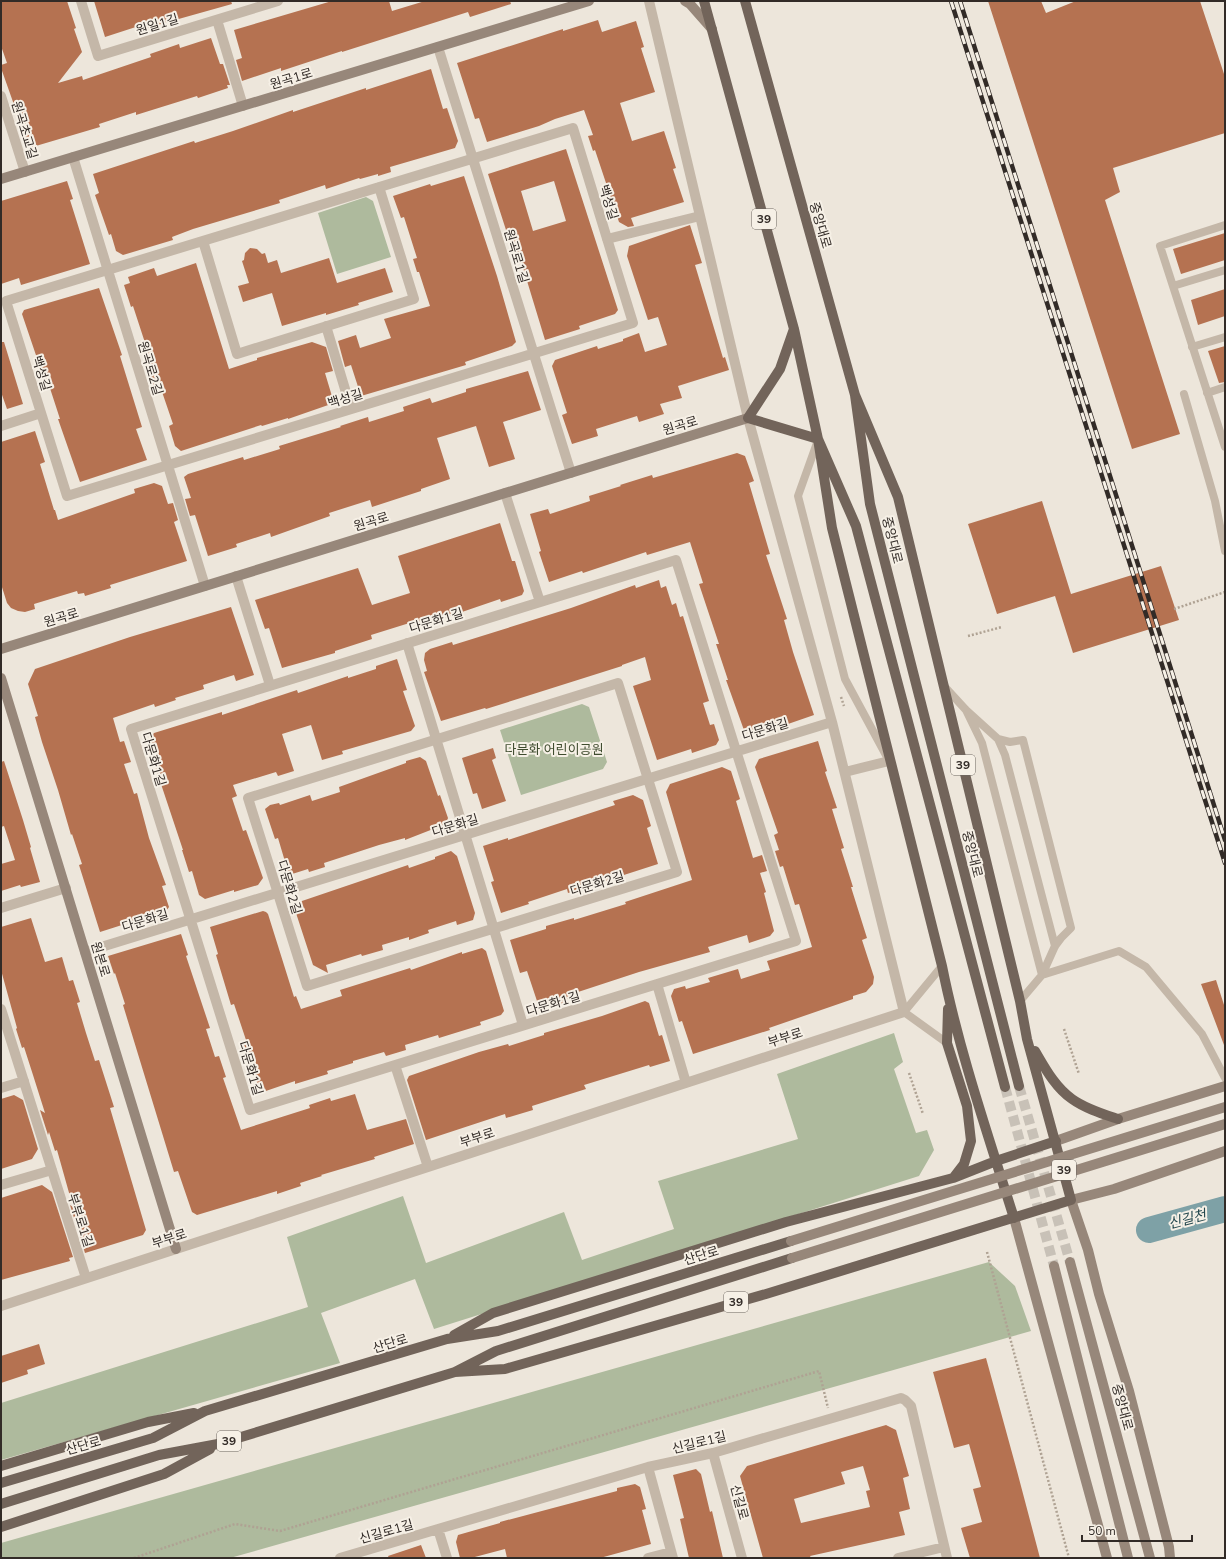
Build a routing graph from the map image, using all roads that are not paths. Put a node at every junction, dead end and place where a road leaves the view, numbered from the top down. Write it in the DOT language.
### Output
graph roads {
  1 [pos="81,1"];
  2 [pos="278,1"];
  3 [pos="589,1"];
  4 [pos="649,1"];
  5 [pos="685,1"];
  6 [pos="704,1"];
  7 [pos="745,1"];
  8 [pos="217,20"];
  9 [pos="712,29"];
  10 [pos="438,47"];
  11 [pos="1,96"];
  12 [pos="243,106"];
  13 [pos="73,157"];
  14 [pos="473,159"];
  15 [pos="25,172"];
  16 [pos="1,179"];
  17 [pos="378,188"];
  18 [pos="700,216"];
  19 [pos="1225,225"];
  20 [pos="607,239"];
  21 [pos="203,241"];
  22 [pos="108,270"];
  23 [pos="1225,270"];
  24 [pos="1173,286"];
  25 [pos="326,326"];
  26 [pos="794,329"];
  27 [pos="1225,337"];
  28 [pos="1192,347"];
  29 [pos="534,353"];
  30 [pos="1225,387"];
  31 [pos="1207,393"];
  32 [pos="1184,394"];
  33 [pos="855,395"];
  34 [pos="351,409"];
  35 [pos="41,413"];
  36 [pos="748,418"];
  37 [pos="1,426"];
  38 [pos="818,439"];
  39 [pos="1225,447"];
  40 [pos="168,465"];
  41 [pos="571,473"];
  42 [pos="505,493"];
  43 [pos="1225,551"];
  44 [pos="236,576"];
  45 [pos="205,586"];
  46 [pos="540,602"];
  47 [pos="407,643"];
  48 [pos="1,649"];
  49 [pos="1,678"];
  50 [pos="270,685"];
  51 [pos="944,686"];
  52 [pos="966,710"];
  53 [pos="832,722"];
  54 [pos="998,739"];
  55 [pos="436,740"];
  56 [pos="737,752"];
  57 [pos="890,763"];
  58 [pos="845,772"];
  59 [pos="647,779"];
  60 [pos="465,835"];
  61 [pos="66,888"];
  62 [pos="278,893"];
  63 [pos="1,908"];
  64 [pos="191,920"];
  65 [pos="494,928"];
  66 [pos="1055,946"];
  67 [pos="85,952"];
  68 [pos="942,966"];
  69 [pos="1042,975"];
  70 [pos="657,984"];
  71 [pos="949,999"];
  72 [pos="1020,1001"];
  73 [pos="1,1009"];
  74 [pos="904,1012"];
  75 [pos="523,1026"];
  76 [pos="1028,1039"];
  77 [pos="947,1043"];
  78 [pos="395,1065"];
  79 [pos="1225,1078"];
  80 [pos="24,1081"];
  81 [pos="686,1083"];
  82 [pos="1018,1086"];
  83 [pos="1225,1086"];
  84 [pos="1004,1087"];
  85 [pos="1,1088"];
  86 [pos="1225,1107"];
  87 [pos="1122,1118"];
  88 [pos="1225,1124"];
  89 [pos="1056,1141"];
  90 [pos="1225,1151"];
  91 [pos="996,1161"];
  92 [pos="428,1167"];
  93 [pos="52,1170"];
  94 [pos="953,1178"];
  95 [pos="1,1185"];
  96 [pos="1072,1200"];
  97 [pos="1014,1218"];
  98 [pos="176,1249"];
  99 [pos="1070,1262"];
  100 [pos="1054,1266"];
  101 [pos="86,1278"];
  102 [pos="1,1306"];
  103 [pos="447,1339"];
  104 [pos="455,1372"];
  105 [pos="205,1411"];
  106 [pos="218,1444"];
  107 [pos="713,1453"];
  108 [pos="1,1466"];
  109 [pos="648,1467"];
  110 [pos="1,1484"];
  111 [pos="1,1504"];
  112 [pos="1,1527"];
  113 [pos="438,1529"];
  114 [pos="944,1547"];
  115 [pos="672,1555"];
  116 [pos="340,1558"];
  117 [pos="447,1558"];
  118 [pos="648,1558"];
  119 [pos="742,1558"];
  120 [pos="898,1558"];
  121 [pos="947,1558"];
  122 [pos="1107,1558"];
  123 [pos="1128,1558"];
  124 [pos="1150,1558"];
  125 [pos="1170,1558"];
  1 -- 8 [label="street, 원일1길"];
  2 -- 8 [label="street, 원일1길"];
  3 -- 10 [label="main road, 원곡1로"];
  4 -- 18 [label="street"];
  5 -- 9 [label="main road"];
  6 -- 9 [label="main road, 39"];
  7 -- 33 [label="main road, 중앙대로 / 39"];
  8 -- 12 [label="street"];
  9 -- 26 [label="main road, 39"];
  10 -- 12 [label="main road, 원곡1로"];
  10 -- 14 [label="street, 원곡로1길"];
  11 -- 15 [label="street, 원곡초교길"];
  12 -- 13 [label="main road, 원곡1로"];
  13 -- 15 [label="main road, 원곡1로"];
  13 -- 22 [label="street, 원곡로2길"];
  14 -- 17 [label="street, 백성길"];
  14 -- 20 [label="street, 백성길"];
  14 -- 29 [label="street, 원곡로1길"];
  15 -- 16 [label="main road, 원곡1로"];
  17 -- 21 [label="street, 백성길"];
  17 -- 25 [label="street"];
  18 -- 20 [label="street"];
  18 -- 36 [label="street"];
  19 -- 24 [label="lane"];
  20 -- 29 [label="street, 백성길"];
  21 -- 22 [label="street, 백성길"];
  21 -- 25 [label="street"];
  22 -- 35 [label="street, 백성길"];
  22 -- 40 [label="street, 원곡로2길"];
  23 -- 24 [label="lane"];
  24 -- 28 [label="lane"];
  25 -- 34 [label="street"];
  26 -- 36 [label="main road"];
  26 -- 38 [label="main road, 39"];
  27 -- 28 [label="lane"];
  28 -- 31 [label="lane"];
  29 -- 34 [label="street, 백성길"];
  29 -- 41 [label="street, 원곡로1길"];
  30 -- 31 [label="lane"];
  31 -- 39 [label="lane"];
  32 -- 43 [label="lane"];
  33 -- 51 [label="main road, 39"];
  33 -- 82 [label="main road, 중앙대로"];
  34 -- 40 [label="street, 백성길"];
  35 -- 37 [label="street"];
  35 -- 40 [label="street, 백성길"];
  36 -- 38 [label="main road"];
  36 -- 41 [label="main road, 원곡로"];
  36 -- 53 [label="street"];
  38 -- 57 [label="main road, 39"];
  38 -- 57 [label="lane"];
  38 -- 84 [label="main road"];
  40 -- 45 [label="street, 원곡로2길"];
  41 -- 42 [label="main road, 원곡로"];
  42 -- 44 [label="main road, 원곡로"];
  42 -- 46 [label="street"];
  44 -- 45 [label="main road, 원곡로"];
  44 -- 50 [label="street"];
  45 -- 48 [label="main road, 원곡로"];
  46 -- 47 [label="street, 다문화1길"];
  46 -- 56 [label="street, 다문화1길"];
  47 -- 50 [label="street, 다문화1길"];
  47 -- 55 [label="street"];
  49 -- 61 [label="main road, 원본로"];
  50 -- 64 [label="street, 다문화1길"];
  51 -- 52 [label="lane"];
  51 -- 72 [label="main road, 39"];
  52 -- 54 [label="lane"];
  52 -- 69 [label="lane"];
  53 -- 56 [label="street, 다문화길"];
  53 -- 58 [label="street"];
  54 -- 66 [label="lane"];
  54 -- 66 [label="lane"];
  55 -- 59 [label="street, 다문화2길"];
  55 -- 60 [label="street"];
  55 -- 62 [label="street, 다문화2길"];
  56 -- 59 [label="street, 다문화길"];
  56 -- 70 [label="street, 다문화1길"];
  57 -- 58 [label="street"];
  57 -- 68 [label="main road, 39"];
  58 -- 74 [label="street"];
  59 -- 60 [label="street, 다문화길"];
  59 -- 65 [label="street, 다문화2길"];
  60 -- 62 [label="street, 다문화길"];
  60 -- 65 [label="street"];
  61 -- 63 [label="street"];
  61 -- 67 [label="main road, 원본로"];
  62 -- 64 [label="street, 다문화길"];
  62 -- 65 [label="street, 다문화2길"];
  64 -- 67 [label="street, 다문화길"];
  64 -- 78 [label="street, 다문화1길"];
  65 -- 75 [label="street"];
  66 -- 69 [label="lane"];
  67 -- 98 [label="main road, 원본로"];
  68 -- 71 [label="main road, 39"];
  68 -- 74 [label="lane"];
  69 -- 72 [label="lane"];
  69 -- 79 [label="lane"];
  70 -- 75 [label="street, 다문화1길"];
  70 -- 81 [label="street"];
  71 -- 77 [label="main road, 39"];
  71 -- 91 [label="main road, 39"];
  72 -- 76 [label="main road, 39"];
  73 -- 80 [label="street, 부부로1길"];
  74 -- 77 [label="lane"];
  74 -- 81 [label="street, 부부로"];
  75 -- 78 [label="street, 다문화1길"];
  76 -- 87 [label="main road"];
  76 -- 89 [label="main road, 39"];
  77 -- 94 [label="main road, 39"];
  78 -- 92 [label="street"];
  80 -- 85 [label="street"];
  80 -- 93 [label="street, 부부로1길"];
  81 -- 92 [label="street, 부부로"];
  83 -- 87 [label="main road"];
  86 -- 103 [label="main road, 산단로, bridge"];
  87 -- 89 [label="main road"];
  88 -- 104 [label="main road, bridge"];
  89 -- 91 [label="main road"];
  89 -- 96 [label="main road, 39"];
  90 -- 96 [label="main road"];
  91 -- 94 [label="main road"];
  91 -- 97 [label="main road"];
  92 -- 98 [label="street, 부부로"];
  93 -- 95 [label="street"];
  93 -- 101 [label="street, 부부로1길"];
  94 -- 103 [label="main road"];
  96 -- 97 [label="main road, 39"];
  96 -- 125 [label="main road"];
  97 -- 104 [label="main road, 39"];
  97 -- 122 [label="main road"];
  98 -- 101 [label="street, 부부로"];
  99 -- 124 [label="main road, 중앙대로"];
  100 -- 123 [label="main road"];
  101 -- 102 [label="street, 부부로"];
  103 -- 105 [label="main road, 산단로"];
  104 -- 106 [label="main road, 39"];
  105 -- 108 [label="main road"];
  105 -- 110 [label="main road, 산단로"];
  106 -- 111 [label="main road, 39"];
  106 -- 112 [label="main road"];
  107 -- 109 [label="street, 신길로1길"];
  107 -- 114 [label="street, 신길로1길"];
  107 -- 119 [label="street, 신길로"];
  109 -- 113 [label="street, 신길로1길"];
  109 -- 115 [label="street"];
  113 -- 116 [label="street, 신길로1길"];
  113 -- 117 [label="street"];
  114 -- 120 [label="street"];
  114 -- 121 [label="street, 신길로1길"];
  115 -- 118 [label="street"];
}
